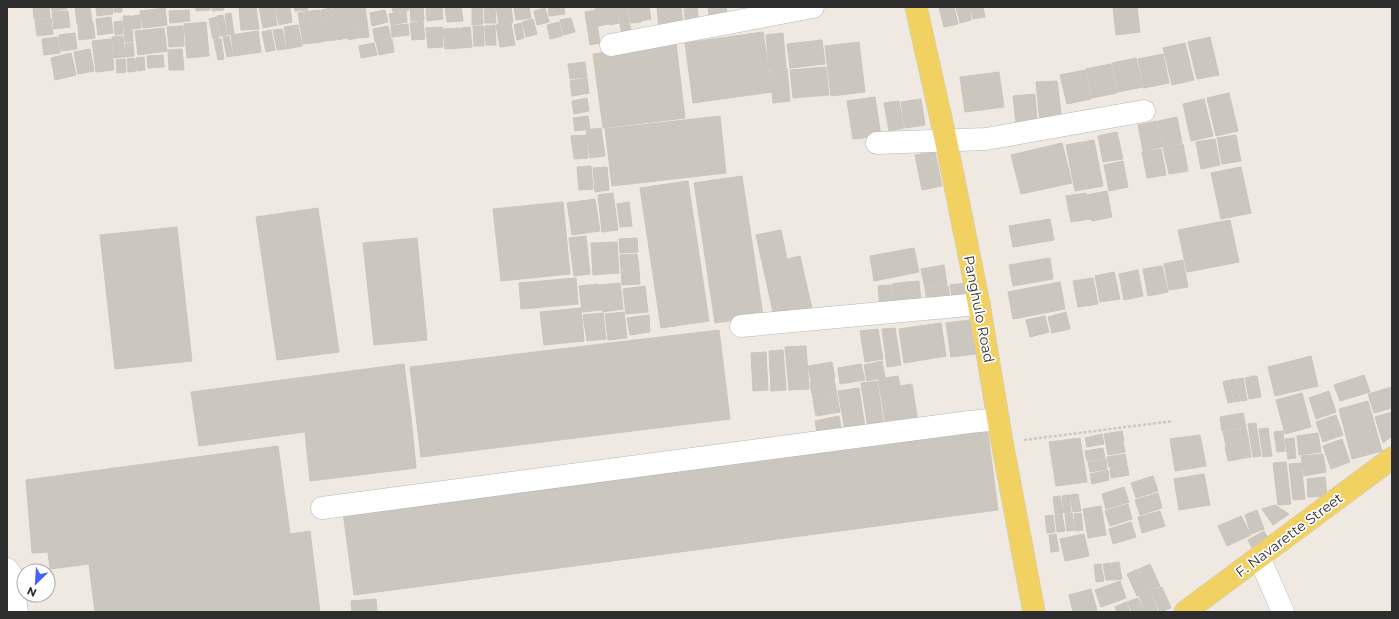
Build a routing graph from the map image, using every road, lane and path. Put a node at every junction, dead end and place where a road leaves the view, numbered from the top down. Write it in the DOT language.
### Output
graph roads {
  1 [pos="813,7"];
  2 [pos="916,7"];
  3 [pos="611,45"];
  4 [pos="1144,111"];
  5 [pos="946,140"];
  6 [pos="877,143"];
  7 [pos="979,304"];
  8 [pos="741,326"];
  9 [pos="998,419"];
  10 [pos="1174,422"];
  11 [pos="1002,442"];
  12 [pos="1392,458"];
  13 [pos="322,508"];
  14 [pos="1259,557"];
  15 [pos="7,569"];
  16 [pos="17,612"];
  17 [pos="1034,612"];
  18 [pos="1185,612"];
  19 [pos="1283,612"];
  1 -- 3 [label="street"];
  2 -- 5 [label="main road, Panghulo Road"];
  4 -- 5 [label="street"];
  5 -- 6 [label="street"];
  5 -- 7 [label="main road, Panghulo Road"];
  7 -- 8 [label="street"];
  7 -- 9 [label="main road, Panghulo Road"];
  9 -- 11 [label="main road, Panghulo Road"];
  9 -- 13 [label="street"];
  10 -- 11 [label="path"];
  11 -- 17 [label="main road, Panghulo Road"];
  12 -- 14 [label="main road, F. Navarette Street"];
  14 -- 18 [label="main road, F. Navarette Street"];
  14 -- 19 [label="street"];
  15 -- 16 [label="street"];
}
